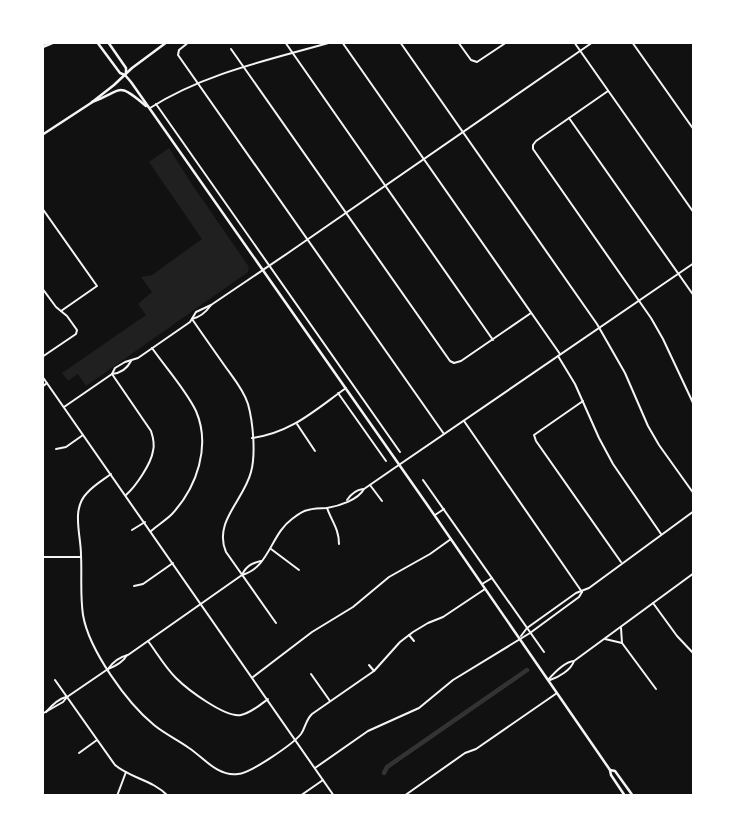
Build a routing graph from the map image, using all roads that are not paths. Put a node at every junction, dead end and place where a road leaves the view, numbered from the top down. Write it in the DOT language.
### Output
graph roads {
  1 [pos="54,42"];
  2 [pos="97,42"];
  3 [pos="108,42"];
  4 [pos="167,42"];
  5 [pos="189,42"];
  6 [pos="285,42"];
  7 [pos="332,42"];
  8 [pos="342,42"];
  9 [pos="400,42"];
  10 [pos="458,42"];
  11 [pos="507,42"];
  12 [pos="574,42"];
  13 [pos="593,42"];
  14 [pos="632,42"];
  15 [pos="42,46"];
  16 [pos="232,49"];
  17 [pos="580,51"];
  18 [pos="293,54"];
  19 [pos="244,67"];
  20 [pos="126,75"];
  21 [pos="197,82"];
  22 [pos="608,91"];
  23 [pos="91,103"];
  24 [pos="156,104"];
  25 [pos="149,109"];
  26 [pos="569,118"];
  27 [pos="694,130"];
  28 [pos="463,132"];
  29 [pos="42,136"];
  30 [pos="424,159"];
  31 [pos="385,186"];
  32 [pos="42,208"];
  33 [pos="346,212"];
  34 [pos="694,213"];
  35 [pos="307,239"];
  36 [pos="694,263"];
  37 [pos="269,265"];
  38 [pos="262,270"];
  39 [pos="678,273"];
  40 [pos="43,290"];
  41 [pos="694,296"];
  42 [pos="639,300"];
  43 [pos="211,304"];
  44 [pos="61,311"];
  45 [pos="531,313"];
  46 [pos="192,319"];
  47 [pos="599,328"];
  48 [pos="493,340"];
  49 [pos="152,348"];
  50 [pos="559,355"];
  51 [pos="42,357"];
  52 [pos="131,361"];
  53 [pos="112,374"];
  54 [pos="42,376"];
  55 [pos="47,383"];
  56 [pos="42,387"];
  57 [pos="346,388"];
  58 [pos="338,393"];
  59 [pos="583,402"];
  60 [pos="694,405"];
  61 [pos="64,407"];
  62 [pos="463,421"];
  63 [pos="297,424"];
  64 [pos="444,434"];
  65 [pos="84,435"];
  66 [pos="252,438"];
  67 [pos="56,449"];
  68 [pos="315,451"];
  69 [pos="400,452"];
  70 [pos="386,461"];
  71 [pos="399,465"];
  72 [pos="111,474"];
  73 [pos="423,480"];
  74 [pos="370,485"];
  75 [pos="364,490"];
  76 [pos="694,494"];
  77 [pos="126,495"];
  78 [pos="348,500"];
  79 [pos="382,501"];
  80 [pos="327,508"];
  81 [pos="444,509"];
  82 [pos="694,511"];
  83 [pos="434,515"];
  84 [pos="145,522"];
  85 [pos="132,530"];
  86 [pos="151,531"];
  87 [pos="661,534"];
  88 [pos="451,539"];
  89 [pos="339,544"];
  90 [pos="271,549"];
  91 [pos="81,556"];
  92 [pos="42,557"];
  93 [pos="261,561"];
  94 [pos="173,563"];
  95 [pos="622,563"];
  96 [pos="299,570"];
  97 [pos="694,573"];
  98 [pos="242,574"];
  99 [pos="492,578"];
  100 [pos="482,584"];
  101 [pos="134,586"];
  102 [pos="485,589"];
  103 [pos="582,592"];
  104 [pos="201,603"];
  105 [pos="652,603"];
  106 [pos="276,623"];
  107 [pos="621,627"];
  108 [pos="527,628"];
  109 [pos="530,633"];
  110 [pos="409,635"];
  111 [pos="520,638"];
  112 [pos="605,639"];
  113 [pos="148,640"];
  114 [pos="414,641"];
  115 [pos="622,643"];
  116 [pos="544,652"];
  117 [pos="694,654"];
  118 [pos="574,661"];
  119 [pos="369,665"];
  120 [pos="108,669"];
  121 [pos="374,671"];
  122 [pos="311,674"];
  123 [pos="253,677"];
  124 [pos="55,680"];
  125 [pos="548,680"];
  126 [pos="656,689"];
  127 [pos="557,693"];
  128 [pos="67,697"];
  129 [pos="268,700"];
  130 [pos="330,701"];
  131 [pos="42,714"];
  132 [pos="296,739"];
  133 [pos="97,740"];
  134 [pos="79,753"];
  135 [pos="315,768"];
  136 [pos="610,770"];
  137 [pos="126,772"];
  138 [pos="323,780"];
  139 [pos="117,796"];
  140 [pos="168,796"];
  141 [pos="300,796"];
  142 [pos="334,796"];
  143 [pos="404,796"];
  144 [pos="625,796"];
  145 [pos="633,796"];
  1 -- 15 [label="highway"];
  2 -- 20 [label="main road"];
  3 -- 20 [label="main road"];
  4 -- 20 [label="main road"];
  5 -- 21 [label="street"];
  6 -- 18 [label="street"];
  7 -- 18 [label="street"];
  8 -- 30 [label="street"];
  9 -- 28 [label="street"];
  10 -- 11 [label="street"];
  12 -- 17 [label="street"];
  13 -- 17 [label="street"];
  14 -- 27 [label="street"];
  16 -- 19 [label="street"];
  17 -- 22 [label="street"];
  17 -- 28 [label="street"];
  18 -- 19 [label="street"];
  18 -- 31 [label="street"];
  19 -- 21 [label="street"];
  19 -- 33 [label="street"];
  20 -- 23 [label="main road"];
  20 -- 25 [label="main road"];
  21 -- 24 [label="street"];
  21 -- 35 [label="street"];
  22 -- 26 [label="street"];
  22 -- 34 [label="street"];
  23 -- 25 [label="main road"];
  23 -- 29 [label="main road"];
  24 -- 25 [label="street"];
  24 -- 37 [label="street"];
  25 -- 38 [label="main road"];
  26 -- 39 [label="street"];
  26 -- 42 [label="street"];
  28 -- 30 [label="street"];
  28 -- 47 [label="street"];
  30 -- 31 [label="street"];
  30 -- 45 [label="street"];
  31 -- 33 [label="street"];
  31 -- 48 [label="street"];
  32 -- 44 [label="street"];
  33 -- 35 [label="street"];
  33 -- 48 [label="street"];
  35 -- 37 [label="street"];
  35 -- 64 [label="street"];
  36 -- 39 [label="street"];
  37 -- 38 [label="street"];
  37 -- 69 [label="street"];
  38 -- 43 [label="street"];
  38 -- 57 [label="main road"];
  39 -- 41 [label="street"];
  39 -- 42 [label="street"];
  40 -- 44 [label="street"];
  42 -- 47 [label="street"];
  42 -- 60 [label="street"];
  43 -- 46 [label="street"];
  43 -- 46 [label="street"];
  44 -- 51 [label="street"];
  45 -- 48 [label="street"];
  45 -- 50 [label="street"];
  46 -- 49 [label="street"];
  46 -- 66 [label="street"];
  47 -- 50 [label="street"];
  47 -- 76 [label="street"];
  49 -- 52 [label="street"];
  49 -- 86 [label="street"];
  50 -- 59 [label="street"];
  50 -- 62 [label="street"];
  52 -- 53 [label="street"];
  52 -- 53 [label="street"];
  53 -- 61 [label="street"];
  53 -- 77 [label="street"];
  54 -- 55 [label="street"];
  55 -- 56 [label="street"];
  55 -- 61 [label="street"];
  57 -- 58 [label="street"];
  57 -- 71 [label="main road"];
  58 -- 63 [label="street"];
  58 -- 70 [label="street"];
  59 -- 87 [label="street"];
  59 -- 95 [label="street"];
  61 -- 65 [label="street"];
  62 -- 64 [label="street"];
  62 -- 103 [label="street"];
  63 -- 66 [label="street"];
  63 -- 68 [label="street"];
  64 -- 71 [label="street"];
  65 -- 67 [label="street"];
  65 -- 72 [label="street"];
  66 -- 98 [label="street"];
  71 -- 74 [label="street"];
  71 -- 83 [label="main road"];
  72 -- 77 [label="street"];
  72 -- 91 [label="street"];
  73 -- 81 [label="street"];
  74 -- 75 [label="street"];
  74 -- 79 [label="street"];
  75 -- 78 [label="street"];
  75 -- 78 [label="street"];
  77 -- 84 [label="street"];
  78 -- 80 [label="street"];
  80 -- 89 [label="street"];
  80 -- 90 [label="street"];
  81 -- 83 [label="street"];
  81 -- 99 [label="street"];
  82 -- 87 [label="street"];
  83 -- 88 [label="main road"];
  84 -- 85 [label="street"];
  84 -- 86 [label="street"];
  86 -- 94 [label="street"];
  87 -- 95 [label="street"];
  88 -- 100 [label="main road"];
  88 -- 123 [label="street"];
  90 -- 93 [label="street"];
  90 -- 96 [label="street"];
  91 -- 92 [label="street"];
  91 -- 120 [label="street"];
  93 -- 98 [label="street"];
  93 -- 98 [label="street"];
  94 -- 101 [label="street"];
  94 -- 104 [label="street"];
  95 -- 103 [label="street"];
  97 -- 105 [label="street"];
  98 -- 104 [label="street"];
  98 -- 106 [label="street"];
  99 -- 100 [label="street"];
  99 -- 108 [label="street"];
  100 -- 102 [label="main road"];
  102 -- 110 [label="street"];
  102 -- 111 [label="main road"];
  103 -- 108 [label="street"];
  103 -- 109 [label="street"];
  104 -- 113 [label="street"];
  104 -- 123 [label="street"];
  105 -- 107 [label="street"];
  105 -- 117 [label="street"];
  107 -- 112 [label="street"];
  107 -- 115 [label="street"];
  108 -- 109 [label="street"];
  108 -- 111 [label="street"];
  109 -- 111 [label="street"];
  109 -- 116 [label="street"];
  110 -- 114 [label="street"];
  110 -- 121 [label="street"];
  111 -- 125 [label="main road"];
  111 -- 135 [label="street"];
  112 -- 115 [label="street"];
  112 -- 118 [label="street"];
  113 -- 120 [label="street"];
  113 -- 129 [label="street"];
  115 -- 126 [label="street"];
  118 -- 125 [label="street"];
  118 -- 125 [label="street"];
  119 -- 121 [label="street"];
  120 -- 128 [label="street"];
  120 -- 132 [label="street"];
  121 -- 130 [label="street"];
  122 -- 130 [label="street"];
  123 -- 129 [label="street"];
  124 -- 128 [label="street"];
  125 -- 127 [label="main road"];
  127 -- 136 [label="main road"];
  127 -- 143 [label="street"];
  128 -- 131 [label="street"];
  128 -- 133 [label="street"];
  129 -- 132 [label="street"];
  130 -- 132 [label="street"];
  132 -- 135 [label="street"];
  133 -- 134 [label="street"];
  133 -- 137 [label="street"];
  135 -- 138 [label="street"];
  136 -- 144 [label="main road"];
  136 -- 145 [label="main road"];
  137 -- 139 [label="street"];
  137 -- 140 [label="street"];
  138 -- 141 [label="street"];
  138 -- 142 [label="street"];
}
